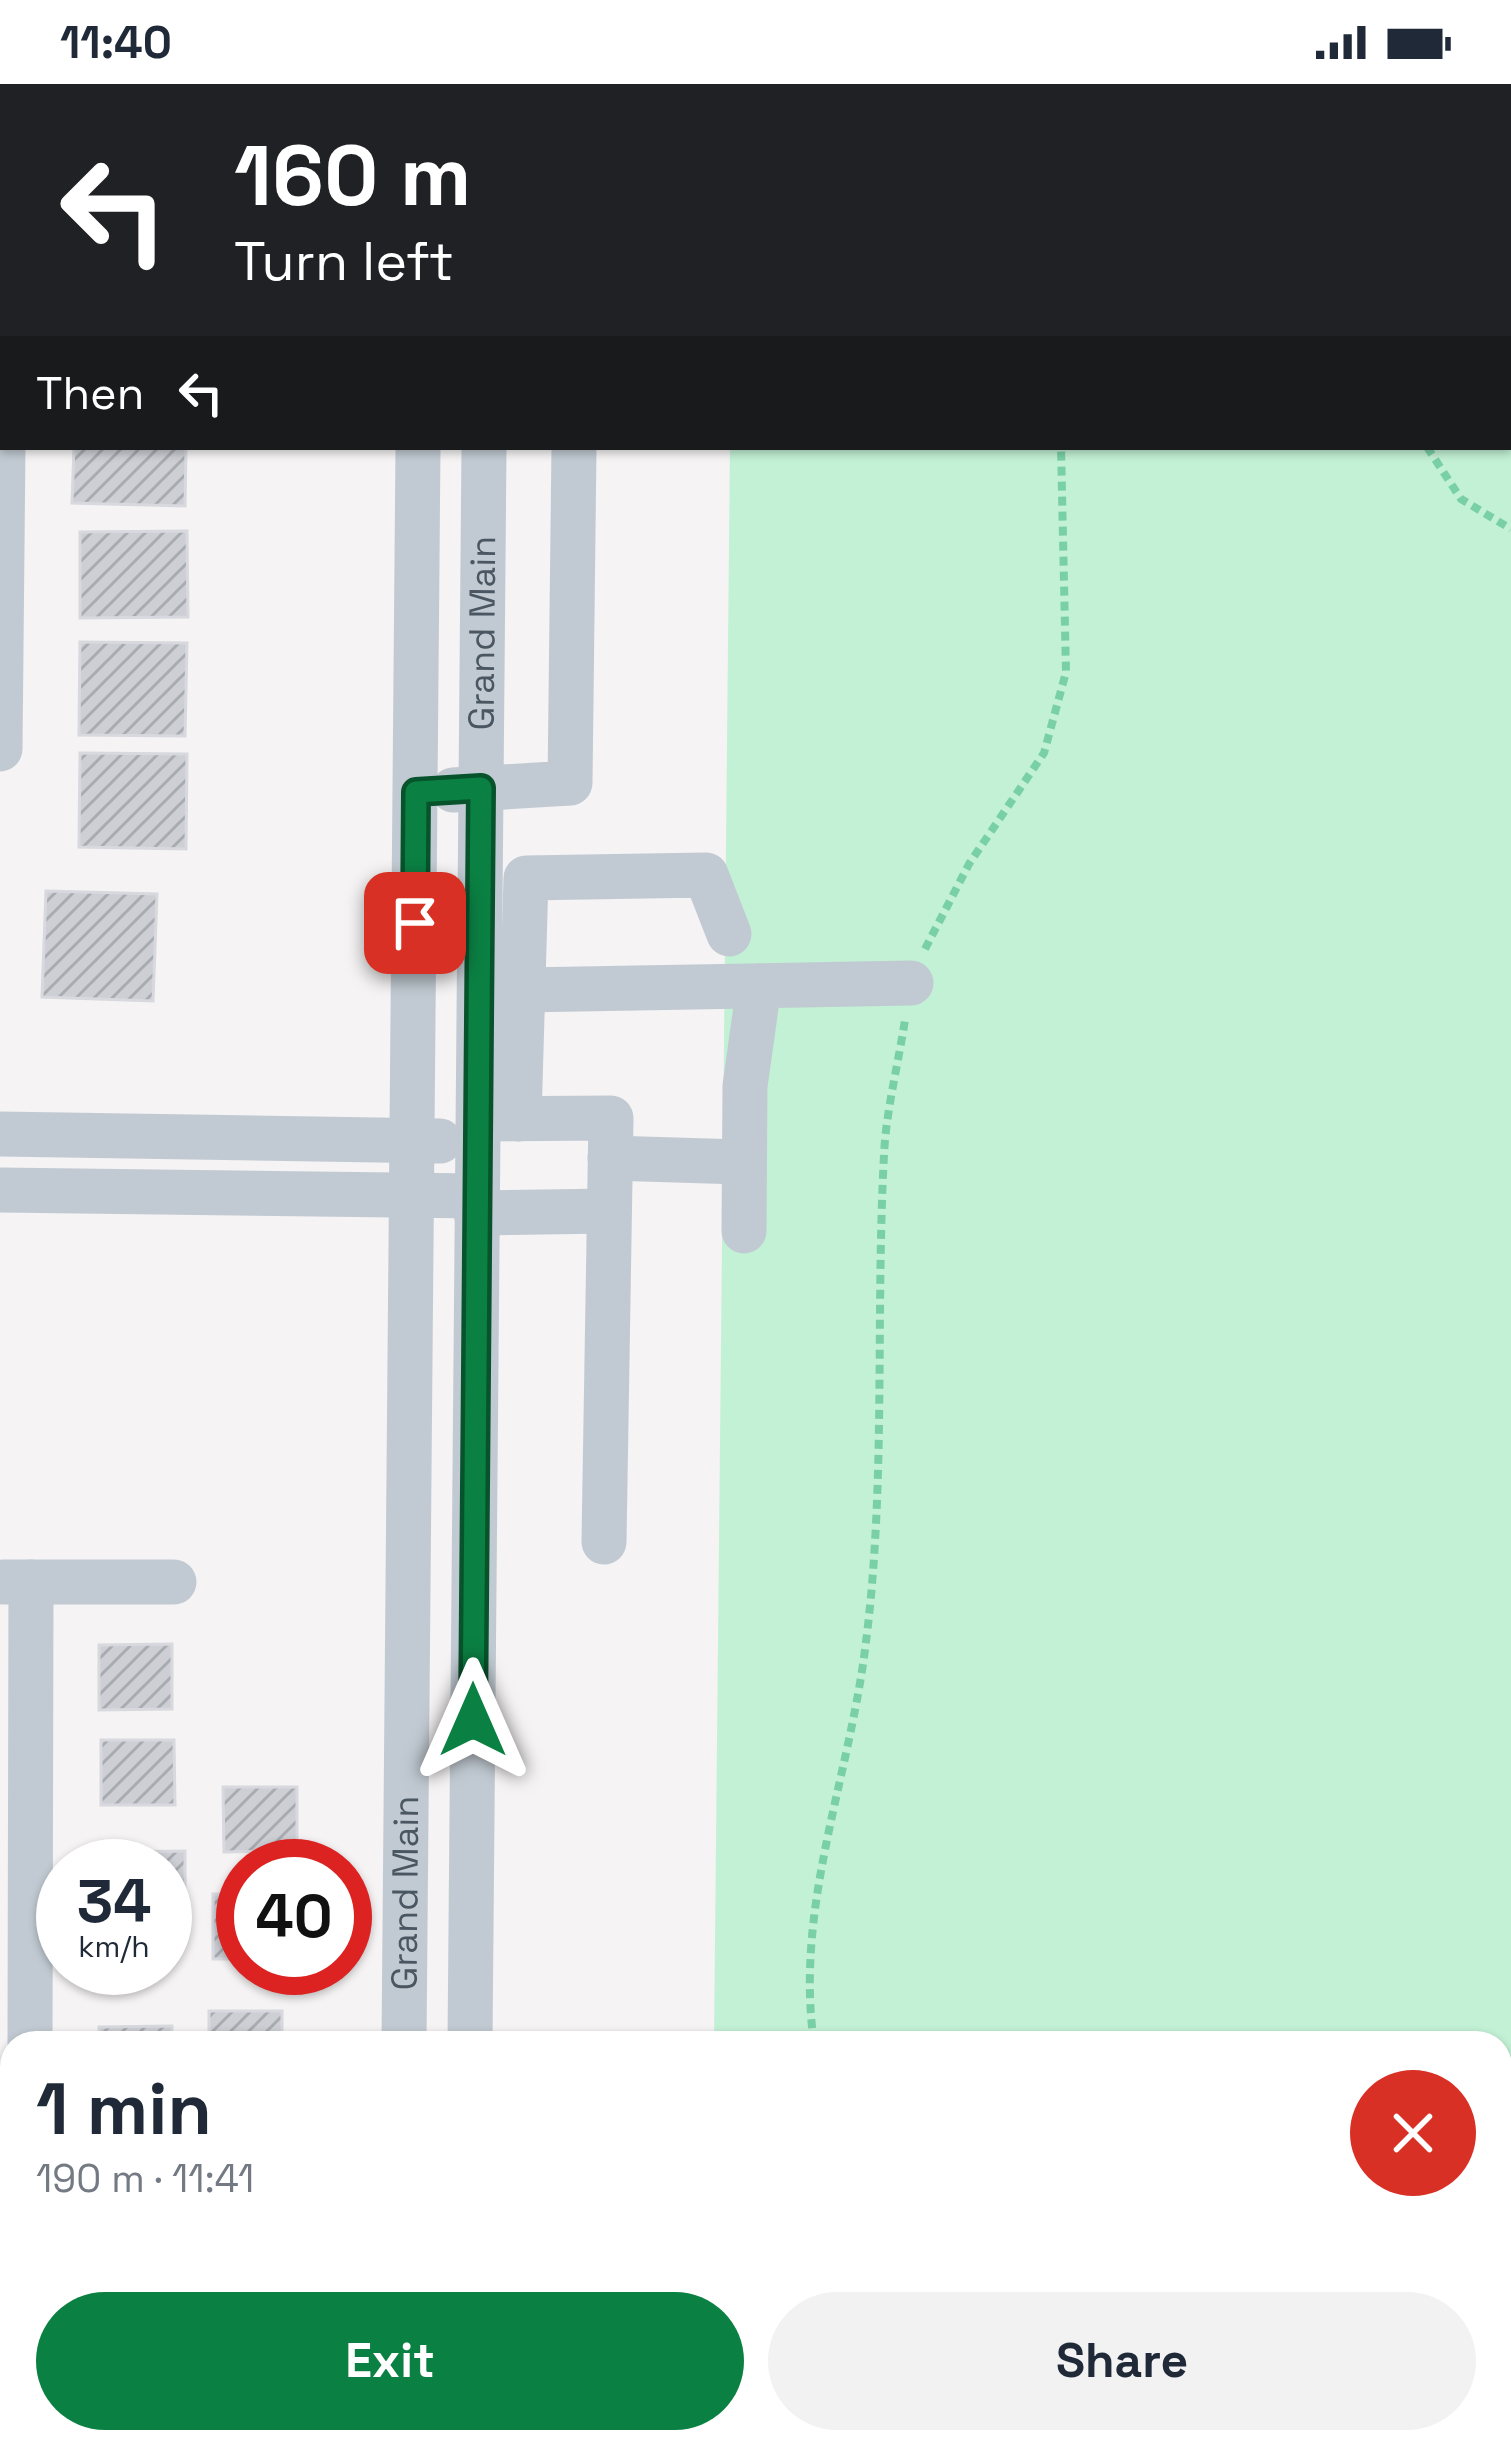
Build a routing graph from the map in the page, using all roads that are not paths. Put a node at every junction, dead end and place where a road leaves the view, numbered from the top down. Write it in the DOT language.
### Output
graph roads {
  1 [pos="3,450"];
  2 [pos="418,450"];
  3 [pos="484,450"];
  4 [pos="574,450"];
  5 [pos="0,728"];
  6 [pos="0,748"];
  7 [pos="481,788"];
  8 [pos="416,792"];
  9 [pos="729,934"];
  10 [pos="910,983"];
  11 [pos="759,986"];
  12 [pos="523,990"];
  13 [pos="493,1126"];
  14 [pos="0,1134"];
  15 [pos="204,1137"];
  16 [pos="413,1140"];
  17 [pos="610,1158"];
  18 [pos="741,1162"];
  19 [pos="0,1190"];
  20 [pos="203,1192"];
  21 [pos="412,1195"];
  22 [pos="477,1205"];
  23 [pos="609,1210"];
  24 [pos="744,1231"];
  25 [pos="604,1542"];
  26 [pos="16,1582"];
  27 [pos="174,1582"];
  28 [pos="30,2031"];
  29 [pos="404,2031"];
  30 [pos="470,2031"];
  1 -- 5 [label="street"];
  2 -- 8 [label="street, Grand Main"];
  3 -- 7 [label="street, Grand Main"];
  4 -- 7 [label="street"];
  5 -- 6 [label="street"];
  7 -- 8 [label="street"];
  7 -- 13 [label="street, Grand Main"];
  8 -- 16 [label="street, Grand Main"];
  9 -- 12 [label="street"];
  10 -- 11 [label="street"];
  11 -- 12 [label="street"];
  11 -- 18 [label="street"];
  12 -- 13 [label="street"];
  13 -- 16 [label="street"];
  13 -- 17 [label="street"];
  13 -- 22 [label="street, Grand Main"];
  14 -- 15 [label="street"];
  15 -- 16 [label="street"];
  15 -- 20 [label="street"];
  16 -- 21 [label="street, Grand Main"];
  17 -- 18 [label="street"];
  17 -- 23 [label="street"];
  18 -- 24 [label="street"];
  19 -- 20 [label="street"];
  20 -- 21 [label="street"];
  21 -- 22 [label="street"];
  21 -- 29 [label="street, Grand Main"];
  22 -- 23 [label="street"];
  22 -- 30 [label="street, Grand Main"];
  23 -- 25 [label="street"];
  26 -- 27 [label="street"];
  26 -- 28 [label="street"];
}
